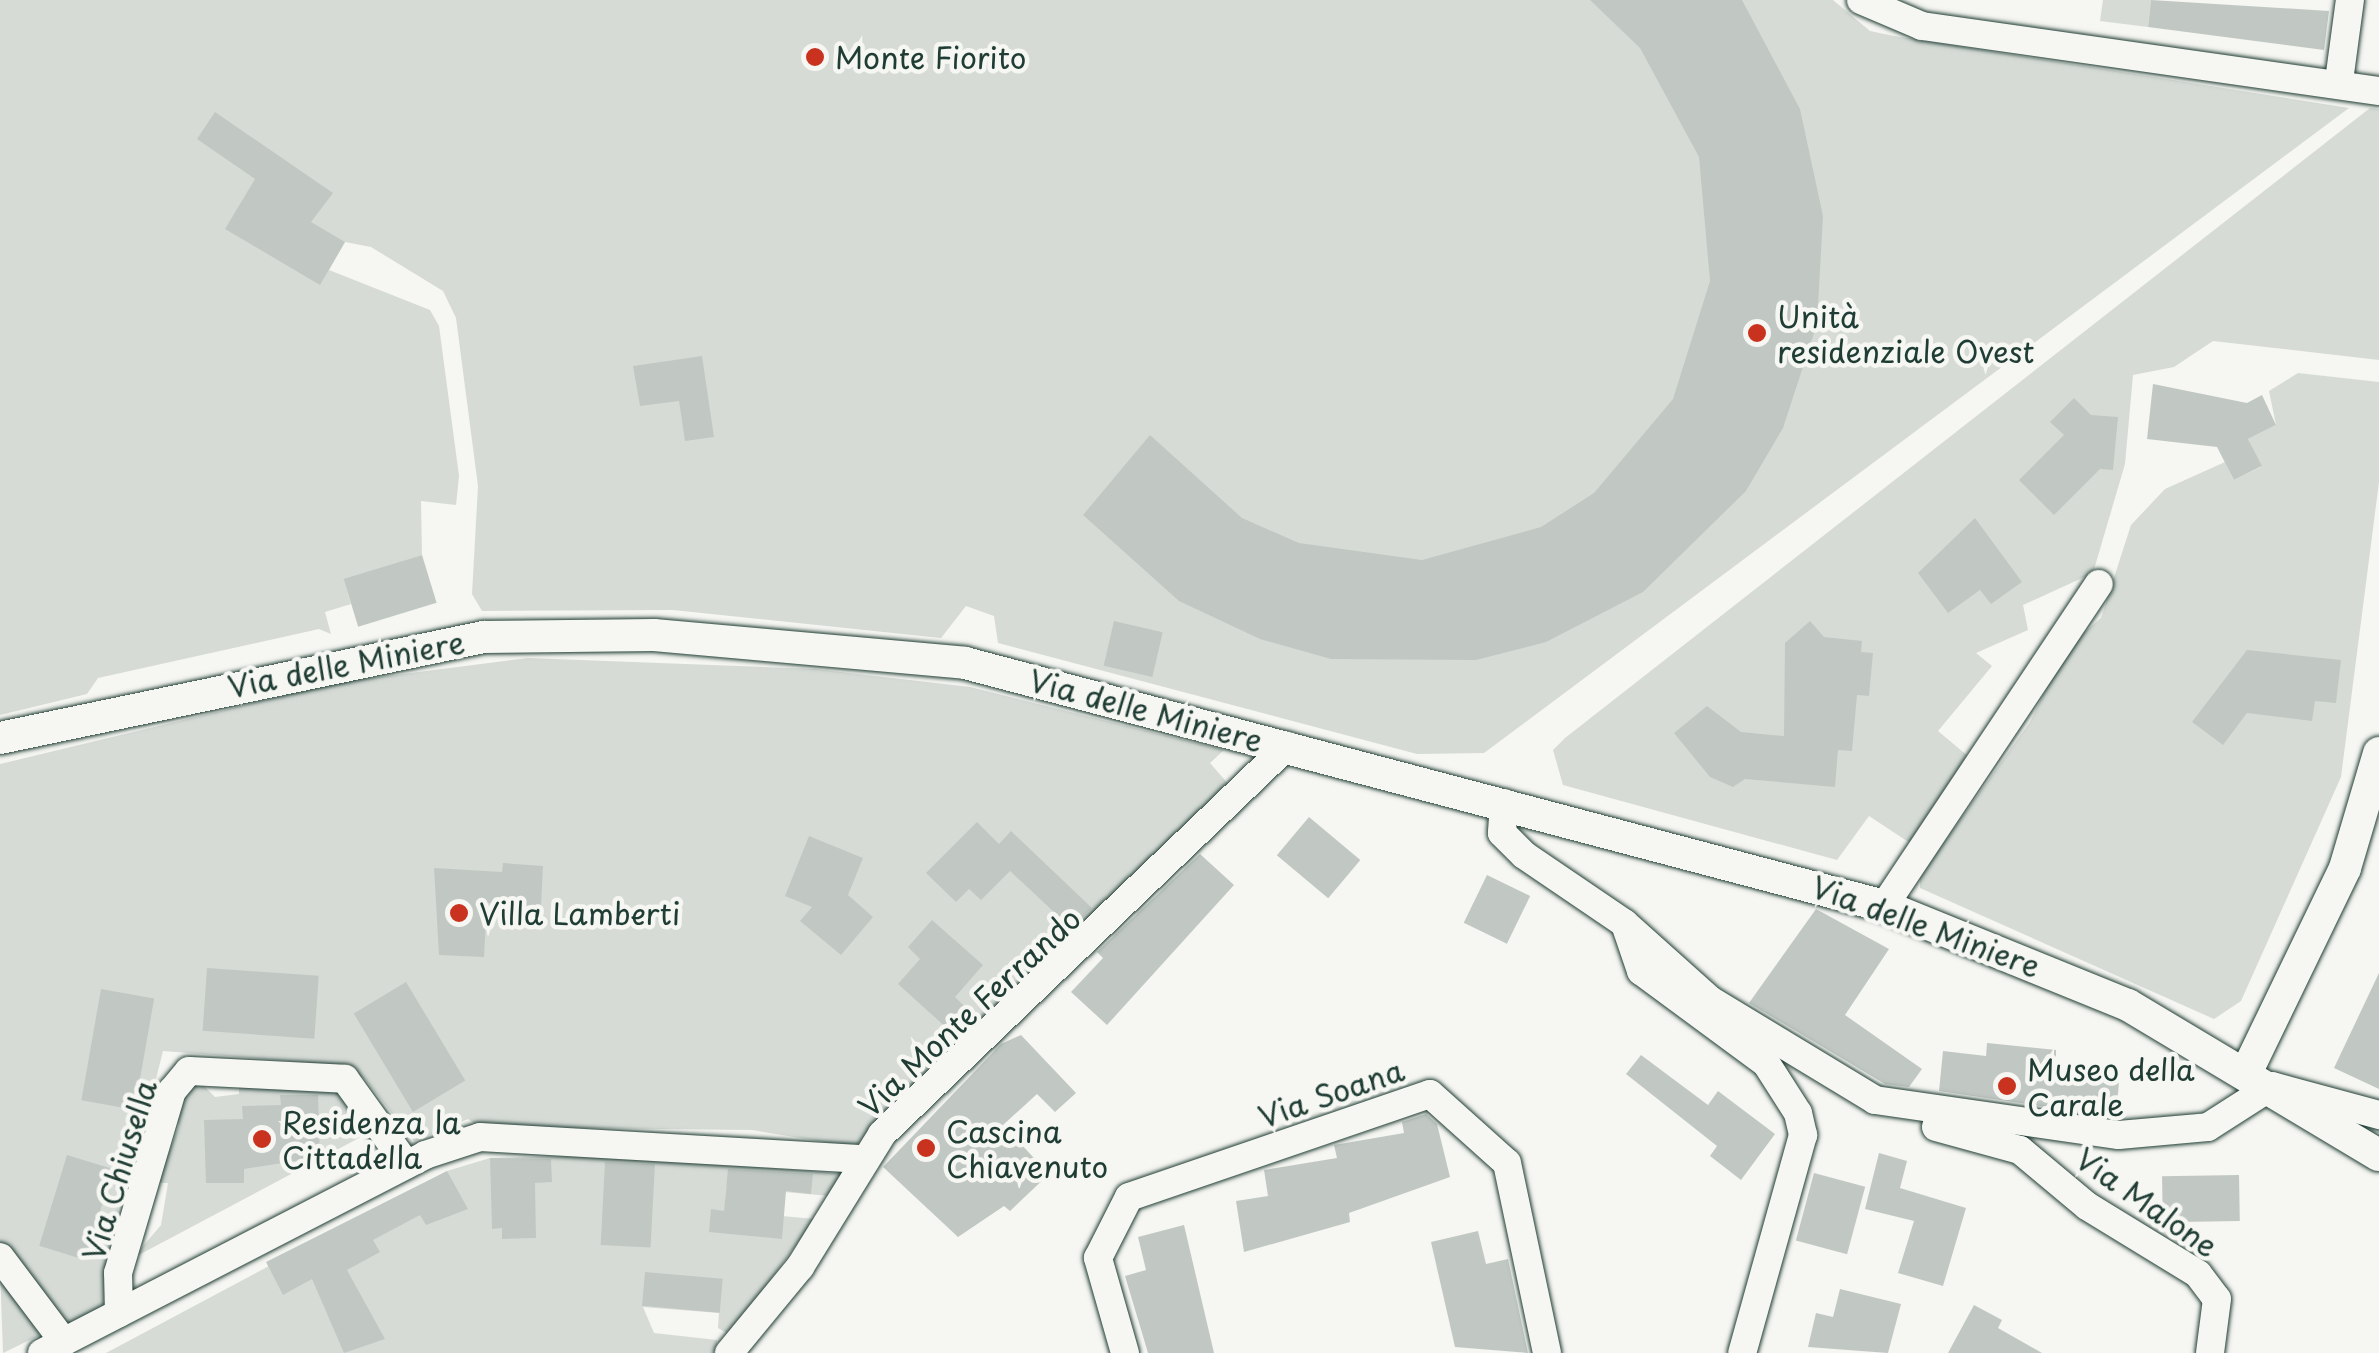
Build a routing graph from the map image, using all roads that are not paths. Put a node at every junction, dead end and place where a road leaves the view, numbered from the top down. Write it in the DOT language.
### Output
graph roads {
  1 [pos="1861,0"];
  2 [pos="2350,0"];
  3 [pos="2339,80"];
  4 [pos="2379,91"];
  5 [pos="2099,584"];
  6 [pos="0,738"];
  7 [pos="1287,746"];
  8 [pos="2379,754"];
  9 [pos="1504,803"];
  10 [pos="1884,906"];
  11 [pos="1624,923"];
  12 [pos="2260,1078"];
  13 [pos="1875,1100"];
  14 [pos="2379,1116"];
  15 [pos="492,1140"];
  16 [pos="2379,1155"];
  17 [pos="863,1159"];
  18 [pos="406,1164"];
  19 [pos="0,1257"];
  20 [pos="119,1313"];
  21 [pos="62,1349"];
  22 [pos="729,1353"];
  23 [pos="1125,1353"];
  24 [pos="1547,1353"];
  25 [pos="1742,1353"];
  26 [pos="2210,1353"];
  1 -- 3 [label="street"];
  2 -- 3 [label="street"];
  3 -- 4 [label="street"];
  5 -- 10 [label="street"];
  6 -- 7 [label="street, Via delle Miniere"];
  7 -- 9 [label="street, Via delle Miniere"];
  7 -- 17 [label="street, Via Monte Ferrando"];
  8 -- 12 [label="street"];
  9 -- 10 [label="street, Via delle Miniere"];
  9 -- 11 [label="street"];
  10 -- 12 [label="street, Via delle Miniere"];
  11 -- 13 [label="street"];
  11 -- 25 [label="street"];
  12 -- 13 [label="street"];
  12 -- 14 [label="street"];
  12 -- 16 [label="street, Via delle Miniere"];
  13 -- 26 [label="street, Via Malone"];
  15 -- 17 [label="street"];
  15 -- 18 [label="street"];
  15 -- 21 [label="street"];
  17 -- 22 [label="street, Via Monte Ferrando"];
  18 -- 20 [label="street"];
  18 -- 20 [label="street, Via Chiusella"];
  19 -- 21 [label="street"];
  20 -- 21 [label="street"];
  23 -- 24 [label="street, Via Soana"];
}
